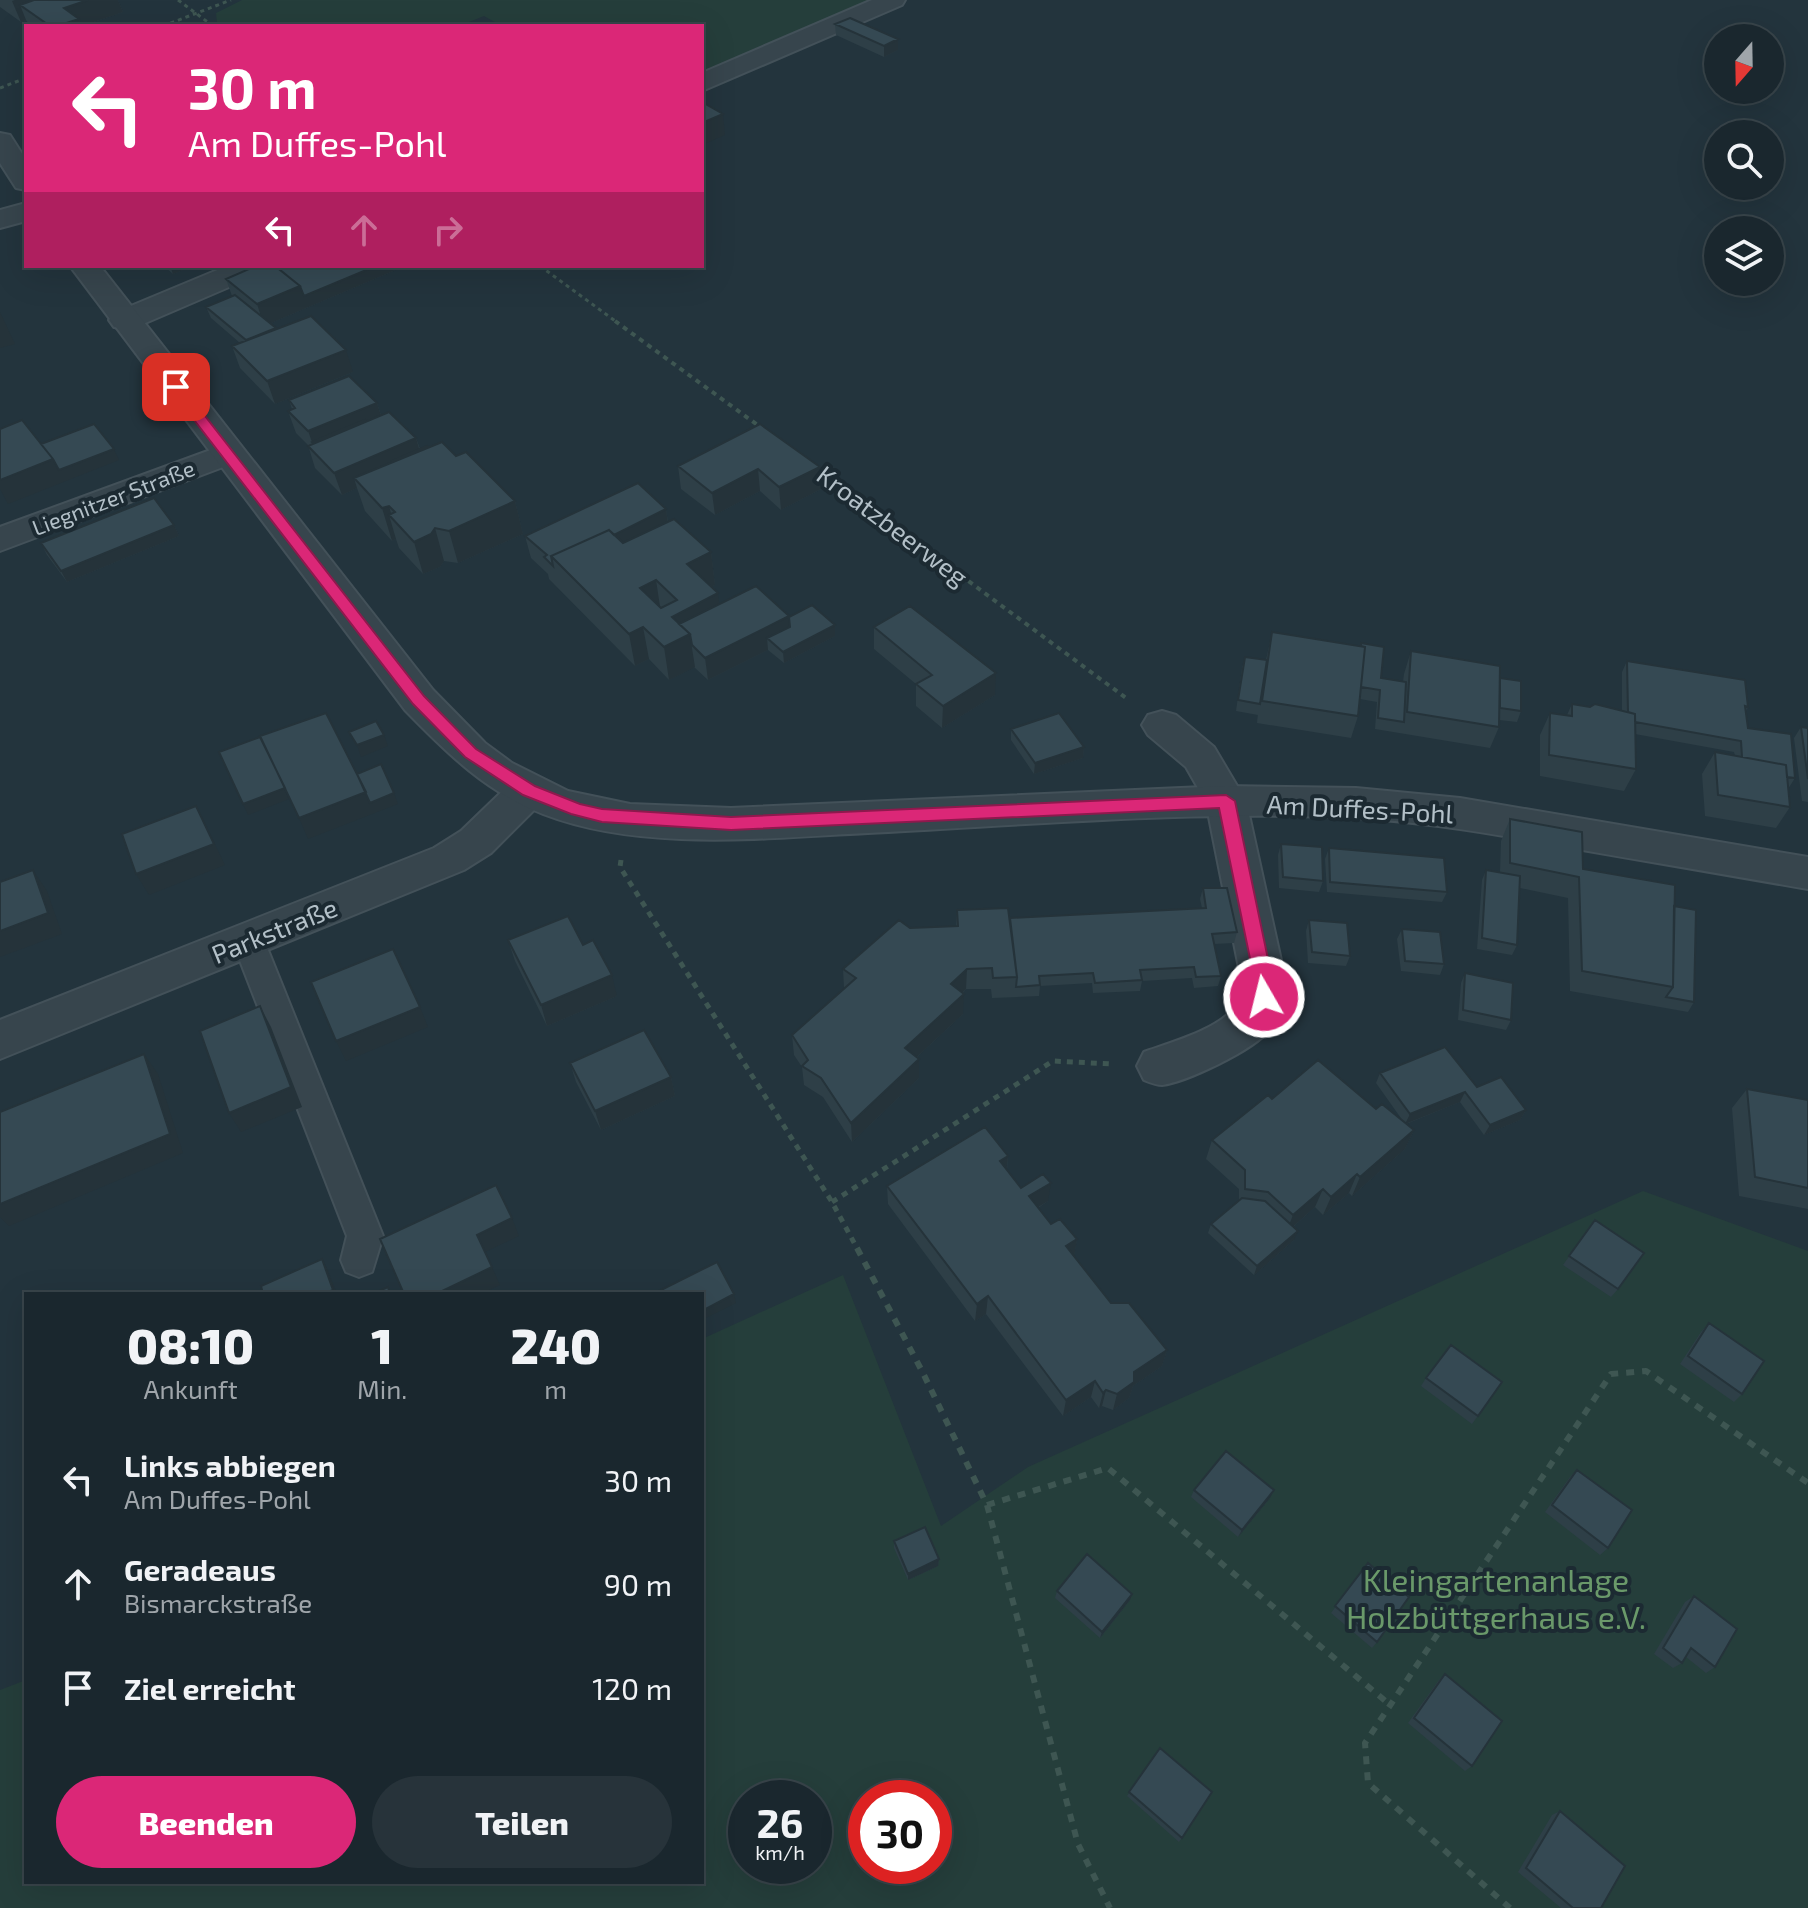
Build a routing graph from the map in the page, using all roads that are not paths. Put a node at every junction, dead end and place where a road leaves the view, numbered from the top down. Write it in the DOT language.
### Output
graph roads {
  1 [pos="893,0"];
  2 [pos="704,82"];
  3 [pos="0,141"];
  4 [pos="24,179"];
  5 [pos="24,213"];
  6 [pos="0,219"];
  7 [pos="86,268"];
  8 [pos="248,268"];
  9 [pos="125,320"];
  10 [pos="227,454"];
  11 [pos="0,540"];
  12 [pos="1162,725"];
  13 [pos="529,790"];
  14 [pos="1226,801"];
  15 [pos="1808,873"];
  16 [pos="248,940"];
  17 [pos="0,1040"];
  18 [pos="1160,1066"];
  19 [pos="359,1260"];
  1 -- 2 [label="street"];
  3 -- 4 [label="street"];
  5 -- 6 [label="street"];
  7 -- 9 [label="street, Am Duffes-Pohl"];
  8 -- 9 [label="street"];
  9 -- 10 [label="street, Am Duffes-Pohl"];
  10 -- 11 [label="street, Liegnitzer Straße"];
  10 -- 13 [label="street, Am Duffes-Pohl"];
  12 -- 14 [label="street"];
  13 -- 14 [label="street, Am Duffes-Pohl"];
  13 -- 16 [label="street, Parkstraße"];
  14 -- 15 [label="street, Am Duffes-Pohl"];
  14 -- 18 [label="street"];
  16 -- 17 [label="street, Parkstraße"];
  16 -- 19 [label="lane"];
}
